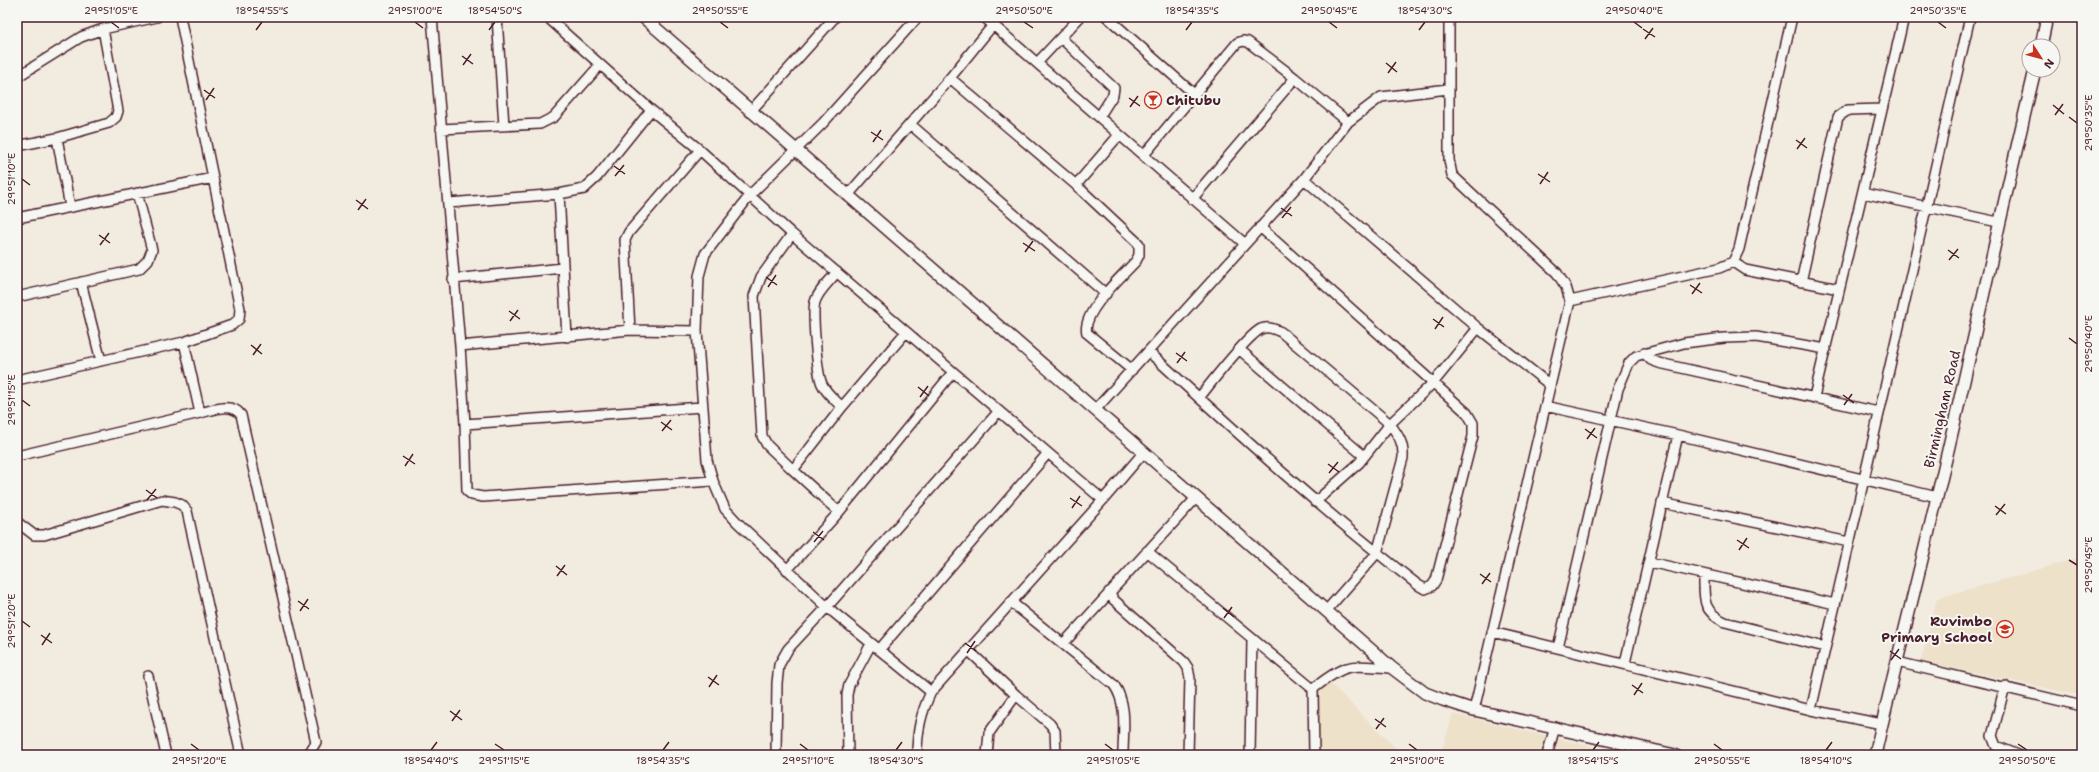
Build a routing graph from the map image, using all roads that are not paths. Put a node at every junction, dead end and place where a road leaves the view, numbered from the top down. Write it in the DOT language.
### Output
graph roads {
  1 [pos="157,17"];
  2 [pos="180,17"];
  3 [pos="432,17"];
  4 [pos="497,17"];
  5 [pos="547,17"];
  6 [pos="643,17"];
  7 [pos="835,17"];
  8 [pos="918,17"];
  9 [pos="984,17"];
  10 [pos="1080,17"];
  11 [pos="1107,17"];
  12 [pos="1449,17"];
  13 [pos="1792,17"];
  14 [pos="1904,17"];
  15 [pos="1970,17"];
  16 [pos="2048,17"];
  17 [pos="993,25"];
  18 [pos="103,29"];
  19 [pos="1061,38"];
  20 [pos="2042,38"];
  21 [pos="1037,64"];
  22 [pos="600,65"];
  23 [pos="18,75"];
  24 [pos="950,78"];
  25 [pos="1294,78"];
  26 [pos="2033,78"];
  27 [pos="1448,88"];
  28 [pos="1194,94"];
  29 [pos="1882,109"];
  30 [pos="651,110"];
  31 [pos="750,112"];
  32 [pos="1099,117"];
  33 [pos="1348,122"];
  34 [pos="910,124"];
  35 [pos="504,126"];
  36 [pos="441,130"];
  37 [pos="1119,135"];
  38 [pos="57,138"];
  39 [pos="17,146"];
  40 [pos="795,149"];
  41 [pos="700,150"];
  42 [pos="1144,155"];
  43 [pos="213,178"];
  44 [pos="1304,179"];
  45 [pos="1076,185"];
  46 [pos="137,193"];
  47 [pos="1863,193"];
  48 [pos="558,194"];
  49 [pos="750,194"];
  50 [pos="848,195"];
  51 [pos="1192,199"];
  52 [pos="449,203"];
  53 [pos="1925,206"];
  54 [pos="70,207"];
  55 [pos="17,218"];
  56 [pos="1998,222"];
  57 [pos="1260,227"];
  58 [pos="792,234"];
  59 [pos="1244,243"];
  60 [pos="1733,262"];
  61 [pos="563,268"];
  62 [pos="836,272"];
  63 [pos="453,279"];
  64 [pos="81,282"];
  65 [pos="1801,282"];
  66 [pos="1839,289"];
  67 [pos="1106,294"];
  68 [pos="17,297"];
  69 [pos="1570,301"];
  70 [pos="1478,328"];
  71 [pos="630,330"];
  72 [pos="697,330"];
  73 [pos="906,332"];
  74 [pos="567,337"];
  75 [pos="184,342"];
  76 [pos="460,346"];
  77 [pos="1240,350"];
  78 [pos="1826,350"];
  79 [pos="1149,352"];
  80 [pos="1644,353"];
  81 [pos="101,361"];
  82 [pos="1132,370"];
  83 [pos="953,372"];
  84 [pos="17,380"];
  85 [pos="1434,382"];
  86 [pos="1550,385"];
  87 [pos="1814,397"];
  88 [pos="1199,398"];
  89 [pos="1546,406"];
  90 [pos="702,407"];
  91 [pos="842,407"];
  92 [pos="1096,409"];
  93 [pos="998,411"];
  94 [pos="1878,412"];
  95 [pos="200,413"];
  96 [pos="1611,420"];
  97 [pos="465,424"];
  98 [pos="1390,424"];
  99 [pos="1678,435"];
  100 [pos="1144,452"];
  101 [pos="1048,453"];
  102 [pos="17,456"];
  103 [pos="1364,456"];
  104 [pos="793,470"];
  105 [pos="1864,479"];
  106 [pos="713,481"];
  107 [pos="1196,498"];
  108 [pos="1937,498"];
  109 [pos="1103,500"];
  110 [pos="1315,502"];
  111 [pos="1662,503"];
  112 [pos="839,512"];
  113 [pos="17,522"];
  114 [pos="1849,542"];
  115 [pos="1147,550"];
  116 [pos="1377,553"];
  117 [pos="1649,562"];
  118 [pos="787,570"];
  119 [pos="1704,576"];
  120 [pos="1109,592"];
  121 [pos="1011,602"];
  122 [pos="1835,604"];
  123 [pos="827,607"];
  124 [pos="1326,611"];
  125 [pos="1492,632"];
  126 [pos="1252,639"];
  127 [pos="1062,644"];
  128 [pos="875,647"];
  129 [pos="1825,647"];
  130 [pos="1558,648"];
  131 [pos="968,650"];
  132 [pos="1897,662"];
  133 [pos="1625,664"];
  134 [pos="1392,668"];
  135 [pos="148,676"];
  136 [pos="2005,686"];
  137 [pos="1313,689"];
  138 [pos="931,692"];
  139 [pos="1016,696"];
  140 [pos="2082,706"];
  141 [pos="1474,710"];
  142 [pos="1811,710"];
  143 [pos="1882,724"];
  144 [pos="1555,727"];
  145 [pos="166,755"];
  146 [pos="241,755"];
  147 [pos="308,755"];
  148 [pos="776,755"];
  149 [pos="848,755"];
  150 [pos="917,755"];
  151 [pos="987,755"];
  152 [pos="1056,755"];
  153 [pos="1123,755"];
  154 [pos="1188,755"];
  155 [pos="1250,755"];
  156 [pos="1314,755"];
  157 [pos="1547,755"];
  158 [pos="1675,755"];
  159 [pos="1875,755"];
  160 [pos="2018,755"];
  1 -- 18 [label="street"];
  2 -- 43 [label="street"];
  3 -- 36 [label="street"];
  4 -- 35 [label="street"];
  5 -- 22 [label="street"];
  6 -- 31 [label="street"];
  7 -- 31 [label="street"];
  8 -- 40 [label="street"];
  9 -- 17 [label="street"];
  10 -- 19 [label="street"];
  11 -- 28 [label="street"];
  12 -- 27 [label="street"];
  13 -- 60 [label="street"];
  14 -- 29 [label="street"];
  15 -- 53 [label="street"];
  16 -- 20 [label="street"];
  17 -- 21 [label="street"];
  17 -- 24 [label="street"];
  18 -- 23 [label="street"];
  18 -- 38 [label="street"];
  19 -- 21 [label="street"];
  19 -- 32 [label="street"];
  21 -- 32 [label="street"];
  22 -- 30 [label="street"];
  22 -- 35 [label="street"];
  24 -- 34 [label="street"];
  24 -- 45 [label="street"];
  25 -- 28 [label="street"];
  25 -- 33 [label="street"];
  25 -- 51 [label="street"];
  26 -- 56 [label="street, Birmingham Road"];
  27 -- 33 [label="street"];
  27 -- 69 [label="street"];
  28 -- 42 [label="street"];
  29 -- 47 [label="street"];
  29 -- 65 [label="street"];
  30 -- 41 [label="street"];
  30 -- 48 [label="street"];
  31 -- 40 [label="street"];
  32 -- 37 [label="street"];
  33 -- 44 [label="street"];
  34 -- 50 [label="street"];
  34 -- 67 [label="street"];
  35 -- 36 [label="street"];
  36 -- 52 [label="street"];
  37 -- 42 [label="street"];
  37 -- 45 [label="street"];
  38 -- 39 [label="street"];
  38 -- 54 [label="street"];
  40 -- 49 [label="street"];
  40 -- 50 [label="street"];
  41 -- 49 [label="street"];
  41 -- 71 [label="street"];
  42 -- 51 [label="street"];
  43 -- 46 [label="street"];
  43 -- 75 [label="street"];
  44 -- 57 [label="street"];
  44 -- 70 [label="street"];
  45 -- 67 [label="street"];
  46 -- 54 [label="street"];
  46 -- 64 [label="street"];
  47 -- 53 [label="street"];
  47 -- 66 [label="street"];
  48 -- 52 [label="street"];
  48 -- 61 [label="street"];
  49 -- 58 [label="street"];
  49 -- 72 [label="street"];
  50 -- 92 [label="street"];
  51 -- 59 [label="street"];
  52 -- 63 [label="street"];
  53 -- 56 [label="street"];
  53 -- 94 [label="street"];
  54 -- 55 [label="street"];
  56 -- 108 [label="street, Birmingham Road"];
  57 -- 59 [label="street"];
  57 -- 85 [label="street"];
  58 -- 62 [label="street"];
  58 -- 104 [label="street"];
  59 -- 79 [label="street"];
  60 -- 65 [label="street"];
  60 -- 69 [label="street"];
  61 -- 63 [label="street"];
  61 -- 74 [label="street"];
  62 -- 73 [label="street"];
  62 -- 91 [label="street"];
  63 -- 76 [label="street"];
  64 -- 68 [label="street"];
  64 -- 81 [label="street"];
  65 -- 66 [label="street"];
  66 -- 78 [label="street"];
  67 -- 82 [label="street"];
  69 -- 86 [label="street"];
  70 -- 85 [label="street"];
  70 -- 86 [label="street"];
  71 -- 72 [label="street"];
  71 -- 74 [label="street"];
  72 -- 90 [label="street"];
  73 -- 83 [label="street"];
  73 -- 91 [label="street"];
  74 -- 76 [label="street"];
  75 -- 81 [label="street"];
  75 -- 95 [label="street"];
  76 -- 97 [label="street"];
  77 -- 88 [label="street"];
  77 -- 98 [label="street"];
  77 -- 103 [label="street"];
  78 -- 80 [label="street"];
  78 -- 87 [label="street"];
  79 -- 82 [label="street"];
  79 -- 88 [label="street"];
  80 -- 87 [label="street"];
  80 -- 96 [label="street"];
  81 -- 84 [label="street"];
  82 -- 92 [label="street"];
  83 -- 93 [label="street"];
  83 -- 112 [label="street"];
  85 -- 98 [label="street"];
  85 -- 116 [label="street"];
  86 -- 89 [label="street"];
  87 -- 94 [label="street"];
  88 -- 110 [label="street"];
  89 -- 96 [label="street"];
  89 -- 125 [label="street"];
  90 -- 97 [label="street"];
  90 -- 106 [label="street"];
  91 -- 104 [label="street"];
  92 -- 100 [label="street"];
  93 -- 101 [label="street"];
  93 -- 123 [label="street"];
  94 -- 105 [label="street"];
  95 -- 102 [label="street"];
  95 -- 147 [label="street"];
  96 -- 99 [label="street"];
  96 -- 130 [label="street"];
  97 -- 106 [label="street"];
  98 -- 103 [label="street"];
  98 -- 116 [label="street"];
  99 -- 105 [label="street"];
  99 -- 111 [label="street"];
  100 -- 107 [label="street"];
  100 -- 109 [label="street"];
  101 -- 109 [label="street"];
  101 -- 128 [label="street"];
  103 -- 110 [label="street"];
  104 -- 112 [label="street"];
  105 -- 108 [label="street"];
  105 -- 114 [label="street"];
  106 -- 118 [label="street"];
  107 -- 115 [label="street"];
  107 -- 124 [label="street"];
  108 -- 132 [label="street, Birmingham Road"];
  109 -- 121 [label="street"];
  110 -- 116 [label="street"];
  111 -- 114 [label="street"];
  111 -- 117 [label="street"];
  112 -- 118 [label="street"];
  113 -- 146 [label="street"];
  114 -- 122 [label="street"];
  115 -- 120 [label="street"];
  115 -- 126 [label="street"];
  116 -- 124 [label="street"];
  117 -- 119 [label="street"];
  117 -- 133 [label="street"];
  118 -- 123 [label="street"];
  119 -- 122 [label="street"];
  119 -- 129 [label="street"];
  120 -- 127 [label="street"];
  120 -- 154 [label="street"];
  121 -- 127 [label="street"];
  121 -- 131 [label="street"];
  122 -- 129 [label="street"];
  123 -- 128 [label="street"];
  123 -- 148 [label="street"];
  124 -- 134 [label="street"];
  125 -- 130 [label="street"];
  125 -- 141 [label="street"];
  126 -- 137 [label="street"];
  126 -- 155 [label="street"];
  127 -- 153 [label="street"];
  128 -- 138 [label="street"];
  128 -- 149 [label="street"];
  129 -- 142 [label="street"];
  130 -- 133 [label="street"];
  131 -- 138 [label="street"];
  131 -- 139 [label="street"];
  132 -- 136 [label="street"];
  132 -- 143 [label="street, Birmingham Road"];
  133 -- 142 [label="street"];
  134 -- 137 [label="street"];
  134 -- 141 [label="street"];
  135 -- 145 [label="street"];
  136 -- 140 [label="street"];
  136 -- 160 [label="street"];
  137 -- 156 [label="street"];
  138 -- 150 [label="street"];
  139 -- 151 [label="street"];
  139 -- 152 [label="street"];
  141 -- 144 [label="street"];
  142 -- 143 [label="street"];
  143 -- 159 [label="street, Birmingham Road"];
  144 -- 157 [label="street"];
  144 -- 158 [label="street"];
}
